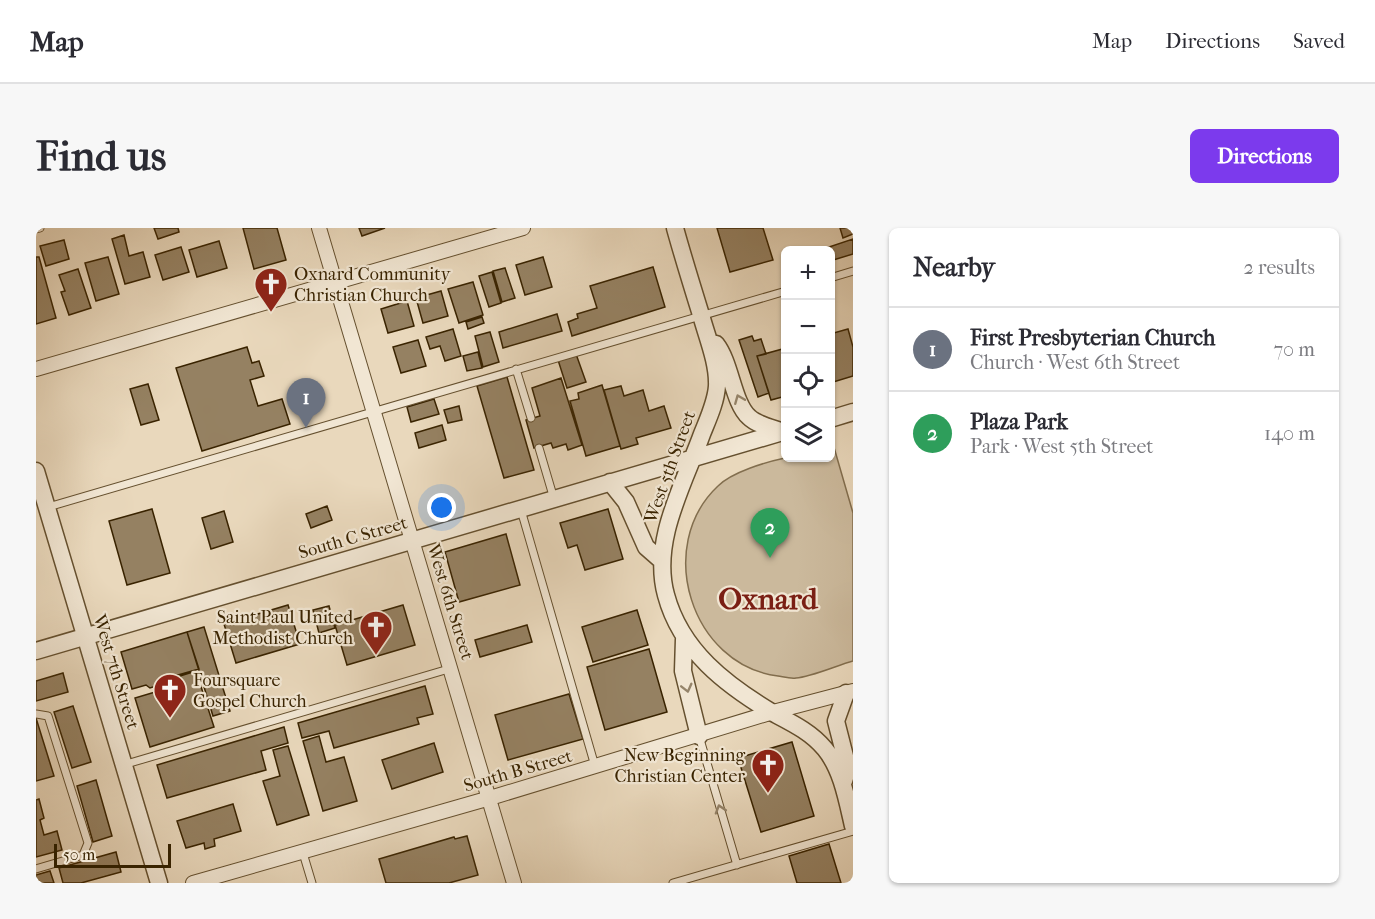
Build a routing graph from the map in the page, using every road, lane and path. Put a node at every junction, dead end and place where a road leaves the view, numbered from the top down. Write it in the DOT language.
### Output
graph roads {
  1 [pos="319,228"];
  2 [pos="523,228"];
  3 [pos="675,228"];
  4 [pos="853,271"];
  5 [pos="835,277"];
  6 [pos="336,282"];
  7 [pos="781,293"];
  8 [pos="702,321"];
  9 [pos="36,369"];
  10 [pos="516,369"];
  11 [pos="374,410"];
  12 [pos="853,412"];
  13 [pos="835,417"];
  14 [pos="531,418"];
  15 [pos="781,430"];
  16 [pos="781,432"];
  17 [pos="539,448"];
  18 [pos="693,458"];
  19 [pos="36,471"];
  20 [pos="610,482"];
  21 [pos="554,499"];
  22 [pos="46,508"];
  23 [pos="521,509"];
  24 [pos="413,541"];
  25 [pos="662,561"];
  26 [pos="85,637"];
  27 [pos="684,639"];
  28 [pos="36,651"];
  29 [pos="452,668"];
  30 [pos="849,692"];
  31 [pos="773,712"];
  32 [pos="36,714"];
  33 [pos="699,736"];
  34 [pos="123,765"];
  35 [pos="596,766"];
  36 [pos="843,784"];
  37 [pos="490,798"];
  38 [pos="853,826"];
  39 [pos="853,831"];
  40 [pos="303,853"];
  41 [pos="737,865"];
  42 [pos="36,869"];
  43 [pos="159,883"];
  44 [pos="193,883"];
  45 [pos="312,883"];
  46 [pos="514,883"];
  47 [pos="674,883"];
  1 -- 6 [label="street, West 6th Street"];
  2 -- 6 [label="street"];
  3 -- 8 [label="street, West 5th Street"];
  4 -- 5 [label="lane"];
  6 -- 9 [label="street"];
  6 -- 11 [label="street, West 6th Street"];
  7 -- 8 [label="lane"];
  8 -- 10 [label="lane"];
  15 -- 8 [label="street, one-way"];
  8 -- 18 [label="street, West 5th Street"];
  10 -- 11 [label="lane"];
  10 -- 14 [label="lane"];
  11 -- 22 [label="lane"];
  11 -- 24 [label="street, West 6th Street"];
  12 -- 13 [label="street"];
  16 -- 18 [label="street, South C Street"];
  17 -- 21 [label="lane"];
  18 -- 20 [label="street, South C Street"];
  18 -- 25 [label="street, West 5th Street"];
  19 -- 22 [label="street, West 7th Street"];
  20 -- 21 [label="street, South C Street"];
  20 -- 25 [label="street"];
  21 -- 23 [label="street, South C Street"];
  22 -- 26 [label="street, West 7th Street"];
  23 -- 24 [label="street, South C Street"];
  23 -- 35 [label="lane"];
  24 -- 26 [label="street, South C Street"];
  24 -- 29 [label="street, West 6th Street"];
  25 -- 27 [label="street, West 5th Street"];
  26 -- 28 [label="street, South C Street"];
  26 -- 34 [label="street, West 7th Street"];
  27 -- 31 [label="street, West 5th Street"];
  27 -- 33 [label="street, one-way"];
  29 -- 34 [label="lane"];
  29 -- 37 [label="street, West 6th Street"];
  30 -- 31 [label="street, South B Street"];
  30 -- 36 [label="street"];
  31 -- 33 [label="street, South B Street"];
  31 -- 36 [label="street, West 5th Street"];
  32 -- 42 [label="lane"];
  33 -- 35 [label="street, South B Street"];
  41 -- 33 [label="lane, one-way"];
  34 -- 43 [label="street, West 7th Street"];
  35 -- 37 [label="street, South B Street"];
  36 -- 38 [label="street, West 5th Street"];
  37 -- 40 [label="street, South B Street"];
  37 -- 46 [label="street, West 6th Street"];
  39 -- 41 [label="lane"];
  40 -- 44 [label="street, South B Street"];
  40 -- 45 [label="lane"];
  41 -- 47 [label="lane"];
}
